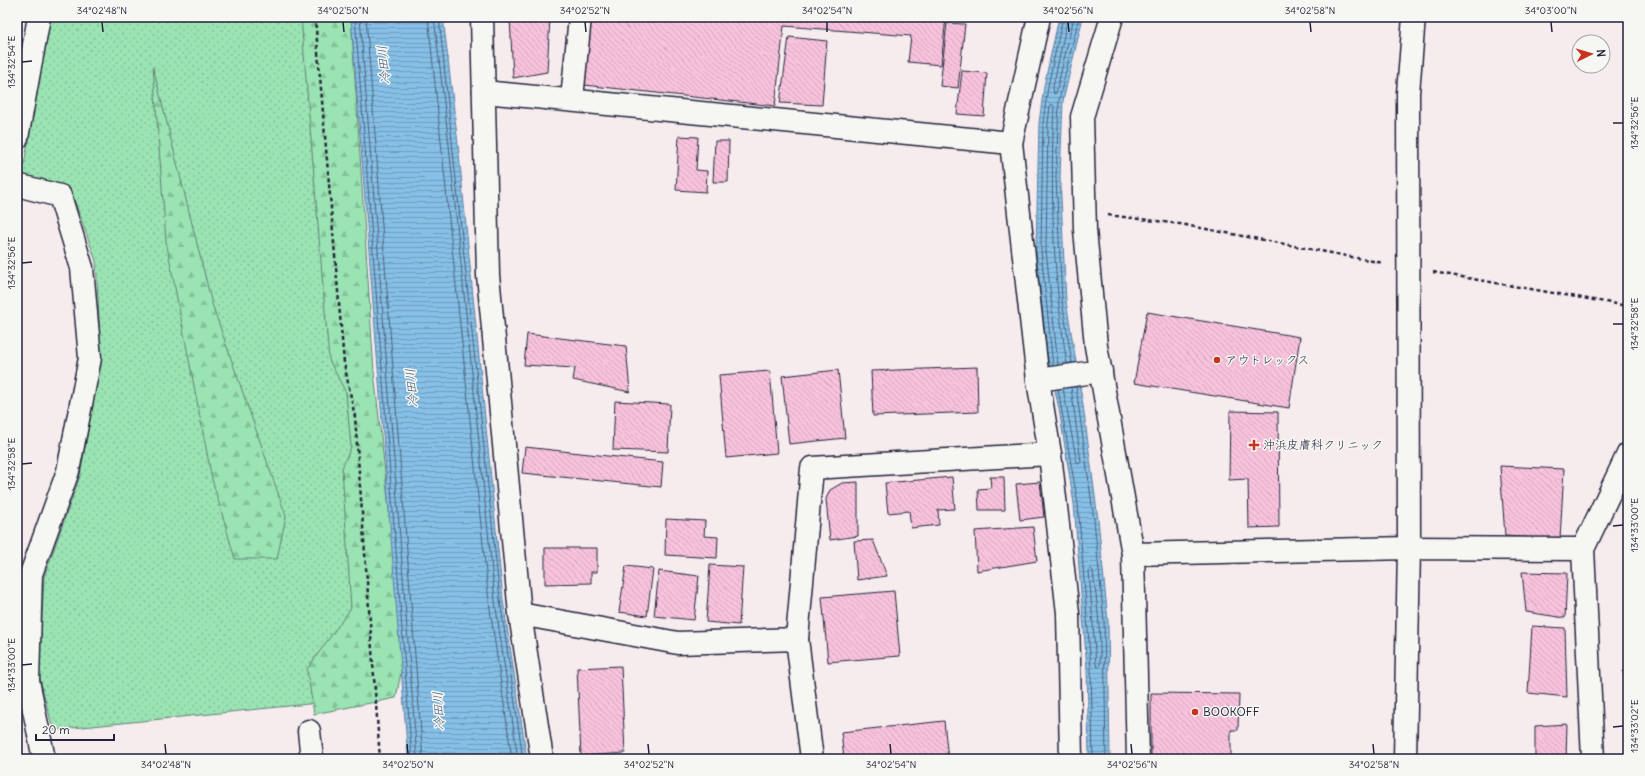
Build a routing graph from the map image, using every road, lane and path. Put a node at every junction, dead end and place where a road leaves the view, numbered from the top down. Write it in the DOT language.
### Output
graph roads {
  1 [pos="39,17"];
  2 [pos="315,17"];
  3 [pos="482,17"];
  4 [pos="580,17"];
  5 [pos="1039,17"];
  6 [pos="1112,17"];
  7 [pos="1414,17"];
  8 [pos="484,92"];
  9 [pos="572,99"];
  10 [pos="17,138"];
  11 [pos="1011,143"];
  12 [pos="17,185"];
  13 [pos="1103,221"];
  14 [pos="1408,267"];
  15 [pos="1628,306"];
  16 [pos="1101,371"];
  17 [pos="1038,380"];
  18 [pos="1050,454"];
  19 [pos="1628,454"];
  20 [pos="1409,548"];
  21 [pos="1583,549"];
  22 [pos="1133,554"];
  23 [pos="520,614"];
  24 [pos="796,639"];
  25 [pos="309,730"];
  26 [pos="44,759"];
  27 [pos="312,759"];
  28 [pos="380,759"];
  29 [pos="542,759"];
  30 [pos="812,759"];
  31 [pos="1071,759"];
  32 [pos="1138,759"];
  33 [pos="1405,759"];
  34 [pos="1593,759"];
  1 -- 10 [label="street"];
  2 -- 28 [label="path"];
  3 -- 8 [label="street"];
  4 -- 9 [label="street"];
  5 -- 11 [label="street"];
  6 -- 16 [label="street"];
  7 -- 14 [label="street"];
  8 -- 9 [label="street"];
  8 -- 23 [label="street"];
  9 -- 11 [label="street"];
  11 -- 17 [label="street"];
  12 -- 26 [label="street"];
  13 -- 14 [label="path"];
  14 -- 15 [label="path"];
  14 -- 20 [label="street"];
  16 -- 17 [label="street"];
  16 -- 22 [label="street"];
  17 -- 18 [label="street"];
  18 -- 24 [label="street"];
  18 -- 31 [label="street"];
  19 -- 21 [label="street"];
  20 -- 21 [label="street"];
  20 -- 22 [label="street"];
  20 -- 33 [label="street"];
  21 -- 34 [label="street"];
  22 -- 32 [label="street"];
  23 -- 24 [label="street"];
  23 -- 29 [label="street"];
  24 -- 30 [label="street"];
  25 -- 27 [label="street"];
}
